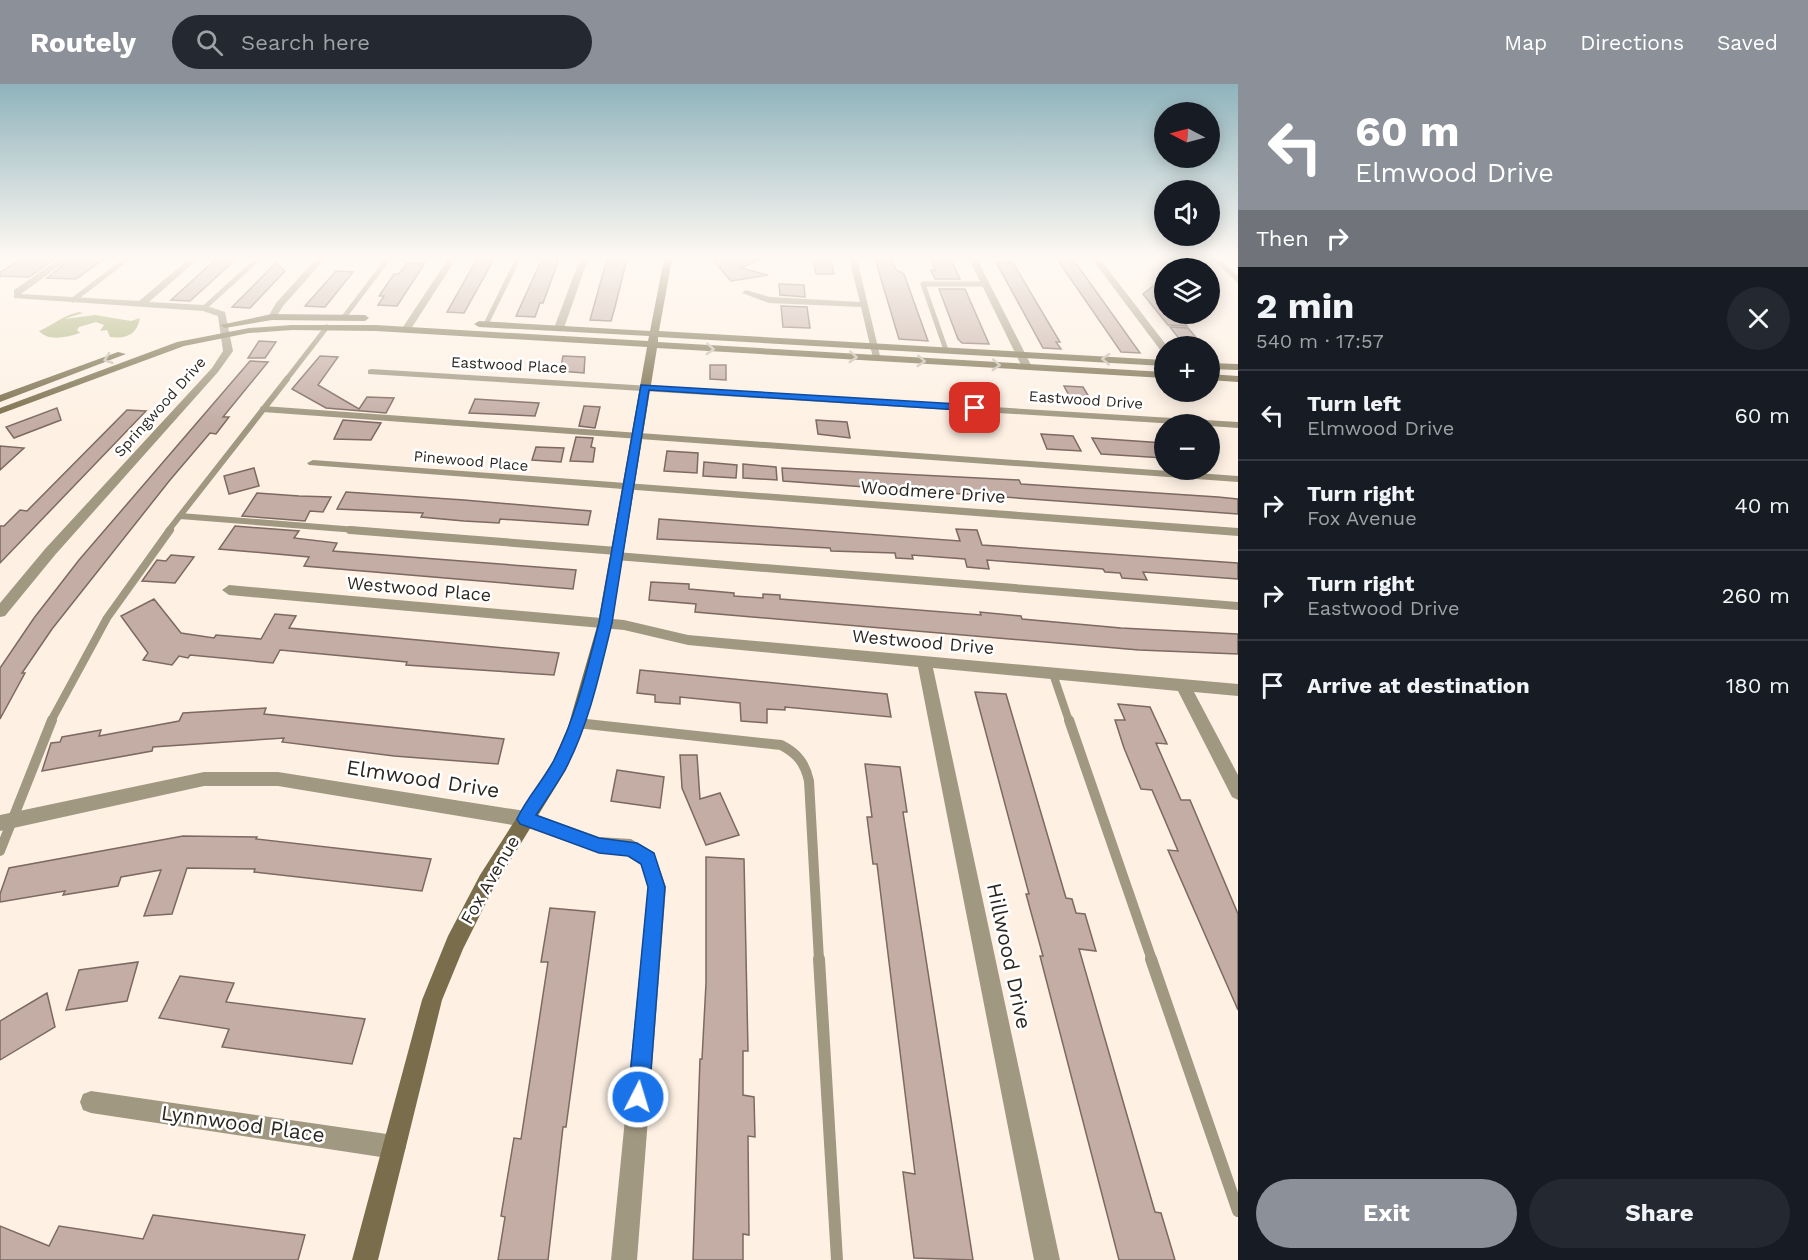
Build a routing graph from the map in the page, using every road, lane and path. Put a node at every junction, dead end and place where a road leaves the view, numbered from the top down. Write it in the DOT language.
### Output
graph roads {
  1 [pos="222,314"];
  2 [pos="274,314"];
  3 [pos="346,314"];
  4 [pos="417,314"];
  5 [pos="491,314"];
  6 [pos="564,314"];
  7 [pos="658,314"];
  8 [pos="867,314"];
  9 [pos="933,314"];
  10 [pos="1001,314"];
  11 [pos="1137,314"];
  12 [pos="272,317"];
  13 [pos="344,317"];
  14 [pos="412,321"];
  15 [pos="486,324"];
  16 [pos="327,327"];
  17 [pos="559,328"];
  18 [pos="225,329"];
  19 [pos="406,330"];
  20 [pos="1154,336"];
  21 [pos="653,339"];
  22 [pos="875,346"];
  23 [pos="946,350"];
  24 [pos="1021,354"];
  25 [pos="878,358"];
  26 [pos="1154,362"];
  27 [pos="1220,366"];
  28 [pos="1027,367"];
  29 [pos="1238,367"];
  30 [pos="371,372"];
  31 [pos="1154,374"];
  32 [pos="1220,378"];
  33 [pos="1238,379"];
  34 [pos="644,387"];
  35 [pos="0,399"];
  36 [pos="263,409"];
  37 [pos="0,411"];
  38 [pos="1238,425"];
  39 [pos="636,436"];
  40 [pos="313,463"];
  41 [pos="1238,479"];
  42 [pos="626,489"];
  43 [pos="180,516"];
  44 [pos="1238,532"];
  45 [pos="616,554"];
  46 [pos="229,590"];
  47 [pos="1238,606"];
  48 [pos="0,612"];
  49 [pos="605,623"];
  50 [pos="924,661"];
  51 [pos="1053,674"];
  52 [pos="1185,687"];
  53 [pos="1238,690"];
  54 [pos="577,723"];
  55 [pos="1238,792"];
  56 [pos="525,819"];
  57 [pos="5,822"];
  58 [pos="0,851"];
  59 [pos="91,1102"];
  60 [pos="394,1147"];
  61 [pos="1238,1211"];
  62 [pos="365,1260"];
  63 [pos="624,1260"];
  64 [pos="837,1260"];
  65 [pos="1047,1260"];
  1 -- 18 [label="street"];
  2 -- 12 [label="street"];
  3 -- 13 [label="lane"];
  4 -- 14 [label="street"];
  5 -- 15 [label="lane"];
  6 -- 17 [label="street"];
  7 -- 21 [label="main road, Fox Avenue"];
  8 -- 22 [label="street"];
  9 -- 23 [label="lane"];
  10 -- 24 [label="street"];
  11 -- 20 [label="street"];
  12 -- 13 [label="main road"];
  12 -- 18 [label="main road"];
  13 -- 14 [label="main road"];
  14 -- 15 [label="main road"];
  14 -- 19 [label="street"];
  15 -- 17 [label="main road"];
  16 -- 18 [label="main road"];
  16 -- 19 [label="main road"];
  16 -- 36 [label="lane"];
  17 -- 21 [label="main road"];
  18 -- 35 [label="main road, one-way"];
  18 -- 37 [label="main road"];
  18 -- 48 [label="street, Springwood Drive"];
  19 -- 21 [label="main road"];
  21 -- 22 [label="main road"];
  21 -- 25 [label="main road, one-way"];
  21 -- 34 [label="main road, Fox Avenue"];
  22 -- 23 [label="main road"];
  22 -- 25 [label="street"];
  23 -- 24 [label="main road"];
  26 -- 24 [label="main road, one-way"];
  24 -- 28 [label="street"];
  25 -- 28 [label="main road, one-way"];
  27 -- 29 [label="main road"];
  28 -- 31 [label="main road"];
  30 -- 34 [label="street, Eastwood Place"];
  32 -- 33 [label="main road"];
  34 -- 38 [label="street, Eastwood Drive"];
  34 -- 39 [label="main road, Fox Avenue"];
  36 -- 39 [label="lane"];
  36 -- 43 [label="lane"];
  39 -- 41 [label="lane"];
  39 -- 42 [label="main road, Fox Avenue"];
  40 -- 42 [label="street, Pinewood Place"];
  42 -- 44 [label="street, Woodmere Drive"];
  42 -- 45 [label="main road, Fox Avenue"];
  43 -- 45 [label="lane"];
  43 -- 57 [label="lane"];
  45 -- 47 [label="lane"];
  45 -- 49 [label="main road, Fox Avenue"];
  46 -- 49 [label="street, Westwood Place"];
  49 -- 50 [label="street, Westwood Drive"];
  49 -- 54 [label="main road, Fox Avenue"];
  50 -- 51 [label="street, Westwood Drive"];
  50 -- 65 [label="street, Hillwood Drive"];
  51 -- 52 [label="street, Westwood Drive"];
  51 -- 61 [label="lane"];
  52 -- 53 [label="street, Westwood Drive"];
  52 -- 55 [label="street"];
  54 -- 56 [label="main road, Fox Avenue"];
  54 -- 64 [label="lane"];
  56 -- 57 [label="street, Elmwood Drive"];
  56 -- 60 [label="main road, Fox Avenue"];
  56 -- 63 [label="street, Elmwood Drive"];
  57 -- 58 [label="lane"];
  59 -- 60 [label="street, Lynnwood Place"];
  60 -- 62 [label="main road, Fox Avenue"];
}
